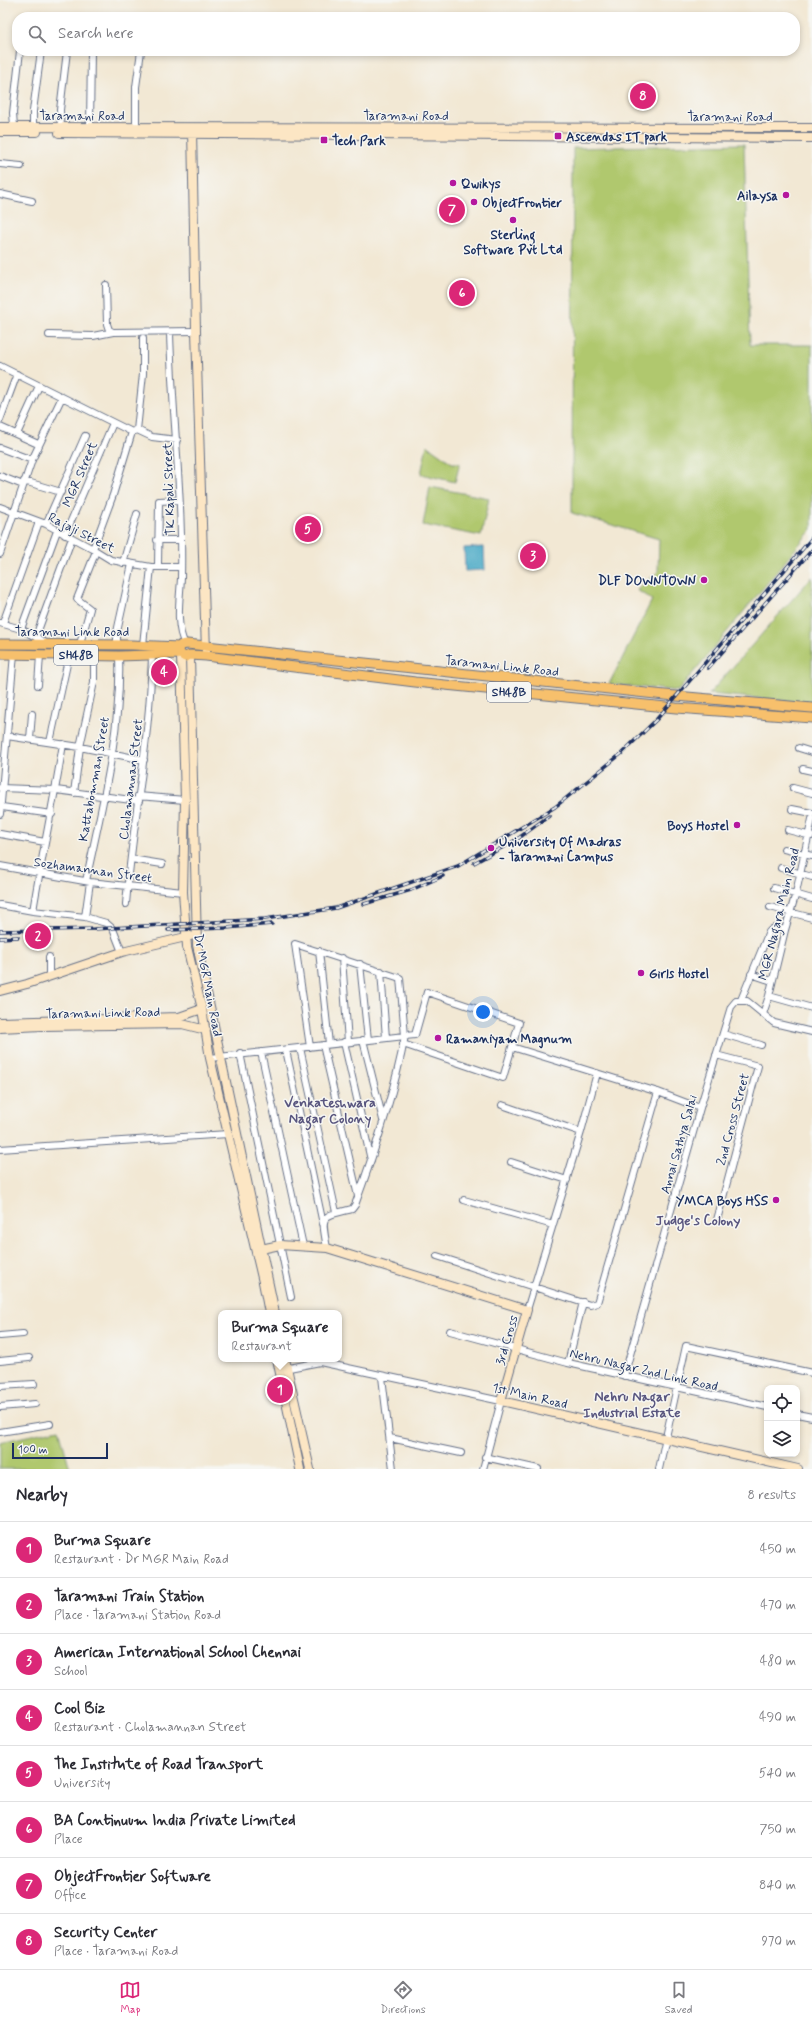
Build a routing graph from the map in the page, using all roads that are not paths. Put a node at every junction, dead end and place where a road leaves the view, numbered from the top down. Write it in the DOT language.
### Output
graph roads {
  1 [pos="19,56"];
  2 [pos="40,56"];
  3 [pos="66,56"];
  4 [pos="92,56"];
  5 [pos="140,56"];
  6 [pos="14,126"];
  7 [pos="90,126"];
  8 [pos="0,127"];
  9 [pos="32,127"];
  10 [pos="61,127"];
  11 [pos="136,127"];
  12 [pos="812,128"];
  13 [pos="192,130"];
  14 [pos="0,132"];
  15 [pos="812,138"];
  16 [pos="0,164"];
  17 [pos="21,166"];
  18 [pos="0,194"];
  19 [pos="32,201"];
  20 [pos="106,284"];
  21 [pos="196,331"];
  22 [pos="113,332"];
  23 [pos="170,332"];
  24 [pos="49,335"];
  25 [pos="143,338"];
  26 [pos="0,366"];
  27 [pos="16,374"];
  28 [pos="39,386"];
  29 [pos="62,397"];
  30 [pos="0,420"];
  31 [pos="113,422"];
  32 [pos="0,427"];
  33 [pos="134,431"];
  34 [pos="17,434"];
  35 [pos="85,436"];
  36 [pos="177,440"];
  37 [pos="38,444"];
  38 [pos="0,448"];
  39 [pos="32,460"];
  40 [pos="0,476"];
  41 [pos="24,483"];
  42 [pos="61,492"];
  43 [pos="179,500"];
  44 [pos="0,507"];
  45 [pos="14,512"];
  46 [pos="137,514"];
  47 [pos="39,522"];
  48 [pos="46,524"];
  49 [pos="57,531"];
  50 [pos="65,535"];
  51 [pos="72,538"];
  52 [pos="157,540"];
  53 [pos="180,540"];
  54 [pos="95,550"];
  55 [pos="0,554"];
  56 [pos="123,563"];
  57 [pos="132,564"];
  58 [pos="154,567"];
  59 [pos="181,567"];
  60 [pos="1,623"];
  61 [pos="21,629"];
  62 [pos="36,636"];
  63 [pos="0,644"];
  64 [pos="48,644"];
  65 [pos="80,644"];
  66 [pos="117,645"];
  67 [pos="143,645"];
  68 [pos="207,646"];
  69 [pos="185,651"];
  70 [pos="0,654"];
  71 [pos="14,654"];
  72 [pos="40,655"];
  73 [pos="69,655"];
  74 [pos="94,655"];
  75 [pos="119,656"];
  76 [pos="152,656"];
  77 [pos="206,656"];
  78 [pos="38,685"];
  79 [pos="812,708"];
  80 [pos="32,714"];
  81 [pos="812,718"];
  82 [pos="7,736"];
  83 [pos="30,739"];
  84 [pos="50,742"];
  85 [pos="63,744"];
  86 [pos="80,747"];
  87 [pos="799,748"];
  88 [pos="812,752"];
  89 [pos="111,754"];
  90 [pos="144,760"];
  91 [pos="804,769"];
  92 [pos="812,771"];
  93 [pos="1,788"];
  94 [pos="793,788"];
  95 [pos="56,790"];
  96 [pos="74,793"];
  97 [pos="812,793"];
  98 [pos="103,797"];
  99 [pos="139,799"];
  100 [pos="185,800"];
  101 [pos="792,810"];
  102 [pos="1,811"];
  103 [pos="812,813"];
  104 [pos="52,814"];
  105 [pos="812,819"];
  106 [pos="788,830"];
  107 [pos="0,834"];
  108 [pos="810,835"];
  109 [pos="45,842"];
  110 [pos="784,849"];
  111 [pos="804,854"];
  112 [pos="812,856"];
  113 [pos="131,859"];
  114 [pos="162,864"];
  115 [pos="0,866"];
  116 [pos="781,868"];
  117 [pos="39,872"];
  118 [pos="800,874"];
  119 [pos="812,877"];
  120 [pos="88,882"];
  121 [pos="128,888"];
  122 [pos="774,888"];
  123 [pos="183,892"];
  124 [pos="796,893"];
  125 [pos="812,899"];
  126 [pos="126,904"];
  127 [pos="0,905"];
  128 [pos="770,907"];
  129 [pos="33,911"];
  130 [pos="790,913"];
  131 [pos="85,917"];
  132 [pos="812,918"];
  133 [pos="784,930"];
  134 [pos="186,936"];
  135 [pos="197,936"];
  136 [pos="319,951"];
  137 [pos="122,952"];
  138 [pos="49,957"];
  139 [pos="342,958"];
  140 [pos="360,964"];
  141 [pos="381,971"];
  142 [pos="751,974"];
  143 [pos="49,976"];
  144 [pos="772,981"];
  145 [pos="0,990"];
  146 [pos="770,996"];
  147 [pos="741,1000"];
  148 [pos="812,1008"];
  149 [pos="202,1009"];
  150 [pos="763,1014"];
  151 [pos="0,1022"];
  152 [pos="0,1028"];
  153 [pos="206,1030"];
  154 [pos="812,1032"];
  155 [pos="723,1034"];
  156 [pos="405,1036"];
  157 [pos="386,1038"];
  158 [pos="365,1040"];
  159 [pos="346,1042"];
  160 [pos="403,1044"];
  161 [pos="326,1045"];
  162 [pos="761,1045"];
  163 [pos="310,1047"];
  164 [pos="512,1047"];
  165 [pos="300,1048"];
  166 [pos="286,1050"];
  167 [pos="261,1052"];
  168 [pos="240,1053"];
  169 [pos="716,1055"];
  170 [pos="220,1056"];
  171 [pos="210,1058"];
  172 [pos="597,1073"];
  173 [pos="658,1092"];
  174 [pos="502,1105"];
  175 [pos="700,1108"];
  176 [pos="383,1121"];
  177 [pos="582,1132"];
  178 [pos="228,1134"];
  179 [pos="0,1149"];
  180 [pos="371,1160"];
  181 [pos="511,1162"];
  182 [pos="567,1180"];
  183 [pos="358,1196"];
  184 [pos="464,1200"];
  185 [pos="336,1212"];
  186 [pos="717,1220"];
  187 [pos="322,1224"];
  188 [pos="553,1225"];
  189 [pos="280,1245"];
  190 [pos="303,1246"];
  191 [pos="327,1248"];
  192 [pos="259,1249"];
  193 [pos="437,1256"];
  194 [pos="534,1287"];
  195 [pos="291,1297"];
  196 [pos="583,1302"];
  197 [pos="269,1310"];
  198 [pos="274,1310"];
  199 [pos="528,1310"];
  200 [pos="450,1331"];
  201 [pos="23,1334"];
  202 [pos="0,1336"];
  203 [pos="516,1350"];
  204 [pos="29,1358"];
  205 [pos="0,1361"];
  206 [pos="279,1362"];
  207 [pos="284,1362"];
  208 [pos="568,1363"];
  209 [pos="283,1370"];
  210 [pos="812,1373"];
  211 [pos="624,1376"];
  212 [pos="382,1377"];
  213 [pos="34,1384"];
  214 [pos="0,1386"];
  215 [pos="678,1388"];
  216 [pos="501,1401"];
  217 [pos="35,1404"];
  218 [pos="764,1406"];
  219 [pos="0,1407"];
  220 [pos="800,1415"];
  221 [pos="812,1417"];
  222 [pos="50,1424"];
  223 [pos="0,1432"];
  224 [pos="390,1438"];
  225 [pos="666,1439"];
  226 [pos="461,1453"];
  227 [pos="485,1457"];
  228 [pos="300,1469"];
  229 [pos="310,1469"];
  230 [pos="393,1469"];
  231 [pos="483,1469"];
  232 [pos="538,1469"];
  233 [pos="660,1469"];
  234 [pos="798,1469"];
  1 -- 6 [label="street"];
  2 -- 9 [label="street"];
  3 -- 10 [label="street"];
  4 -- 7 [label="street"];
  5 -- 11 [label="street"];
  6 -- 8 [label="street, Taramani Road"];
  6 -- 9 [label="street, Taramani Road"];
  7 -- 10 [label="street, Taramani Road"];
  7 -- 11 [label="street, Taramani Road"];
  9 -- 10 [label="street, Taramani Road"];
  11 -- 13 [label="street, Taramani Road"];
  12 -- 13 [label="street, Taramani Road"];
  13 -- 14 [label="street, Taramani Road"];
  13 -- 15 [label="street, Taramani Road"];
  13 -- 21 [label="street"];
  16 -- 17 [label="street"];
  18 -- 19 [label="street"];
  20 -- 22 [label="street"];
  21 -- 23 [label="street"];
  21 -- 68 [label="street"];
  22 -- 23 [label="street"];
  22 -- 24 [label="street"];
  23 -- 36 [label="street, TK Kapali Street"];
  25 -- 33 [label="street"];
  26 -- 27 [label="street"];
  27 -- 28 [label="street"];
  27 -- 30 [label="street"];
  28 -- 29 [label="street"];
  28 -- 34 [label="street"];
  29 -- 31 [label="street"];
  29 -- 37 [label="street"];
  31 -- 33 [label="street"];
  31 -- 50 [label="street, MGR Street"];
  32 -- 34 [label="street"];
  33 -- 36 [label="street"];
  33 -- 54 [label="street"];
  34 -- 37 [label="street"];
  35 -- 42 [label="street"];
  36 -- 43 [label="street, TK Kapali Street"];
  37 -- 39 [label="street"];
  38 -- 39 [label="street"];
  39 -- 41 [label="street"];
  40 -- 41 [label="street"];
  41 -- 42 [label="street"];
  41 -- 45 [label="street"];
  42 -- 48 [label="street"];
  43 -- 52 [label="street"];
  43 -- 53 [label="street, TK Kapali Street"];
  44 -- 45 [label="street, Rajaji Street"];
  45 -- 47 [label="street, Rajaji Street"];
  45 -- 55 [label="street"];
  46 -- 56 [label="street"];
  47 -- 48 [label="street, Rajaji Street"];
  47 -- 60 [label="street"];
  48 -- 49 [label="street, Rajaji Street"];
  49 -- 50 [label="street, Rajaji Street"];
  49 -- 61 [label="street"];
  50 -- 51 [label="street, Rajaji Street"];
  51 -- 54 [label="street, Rajaji Street"];
  51 -- 62 [label="street"];
  52 -- 53 [label="street"];
  52 -- 58 [label="street"];
  53 -- 59 [label="street, TK Kapali Street"];
  54 -- 56 [label="street, Rajaji Street"];
  54 -- 65 [label="street"];
  56 -- 57 [label="street, Rajaji Street"];
  57 -- 58 [label="street, Rajaji Street"];
  57 -- 66 [label="street"];
  58 -- 59 [label="street, Rajaji Street"];
  58 -- 67 [label="street"];
  59 -- 69 [label="street, TK Kapali Street"];
  60 -- 61 [label="street"];
  61 -- 62 [label="street"];
  62 -- 64 [label="street"];
  63 -- 64 [label="main road, Taramani Link Road / SH48B"];
  64 -- 65 [label="main road, Taramani Link Road / SH48B"];
  65 -- 66 [label="main road, Taramani Link Road / SH48B"];
  66 -- 67 [label="main road, Taramani Link Road / SH48B"];
  67 -- 69 [label="main road, Taramani Link Road"];
  68 -- 69 [label="main road, Taramani Link Road / SH48B"];
  68 -- 77 [label="street"];
  68 -- 79 [label="main road, Taramani Link Road / SH48B"];
  69 -- 76 [label="main road, Taramani Link Road"];
  69 -- 77 [label="main road, Taramani Link Road / SH48B"];
  69 -- 100 [label="street, Dr MGR Main Road"];
  69 -- 135 [label="street, Dr MGR Main Road"];
  70 -- 71 [label="main road, Taramani Link Road / SH48B"];
  71 -- 72 [label="main road, Taramani Link Road / SH48B"];
  71 -- 82 [label="street"];
  72 -- 73 [label="main road, Taramani Link Road / SH48B"];
  72 -- 78 [label="street"];
  73 -- 74 [label="main road, Taramani Link Road / SH48B"];
  73 -- 84 [label="street"];
  74 -- 75 [label="main road, Taramani Link Road / SH48B"];
  74 -- 86 [label="street"];
  75 -- 76 [label="main road, Taramani Link Road / SH48B"];
  75 -- 89 [label="street, Kattabomman Street"];
  76 -- 90 [label="street, Cholamannan Street"];
  77 -- 81 [label="main road, Taramani Link Road / SH48B"];
  80 -- 83 [label="street"];
  82 -- 83 [label="street"];
  82 -- 93 [label="street"];
  83 -- 84 [label="street"];
  84 -- 85 [label="street"];
  85 -- 86 [label="street"];
  85 -- 95 [label="street"];
  86 -- 89 [label="street"];
  86 -- 96 [label="street"];
  87 -- 88 [label="street"];
  89 -- 90 [label="street"];
  89 -- 98 [label="street, Kattabomman Street"];
  90 -- 99 [label="street, Cholamannan Street"];
  91 -- 92 [label="street"];
  93 -- 95 [label="street"];
  93 -- 102 [label="street"];
  94 -- 97 [label="street"];
  95 -- 96 [label="street"];
  95 -- 104 [label="street"];
  96 -- 98 [label="street"];
  98 -- 99 [label="street"];
  98 -- 120 [label="street, Kattabomman Street"];
  99 -- 100 [label="street"];
  99 -- 113 [label="street, Cholamannan Street"];
  100 -- 123 [label="street, Dr MGR Main Road"];
  101 -- 103 [label="street"];
  102 -- 104 [label="street"];
  104 -- 109 [label="street"];
  105 -- 108 [label="street, MGR Nagara Main Road"];
  106 -- 108 [label="street"];
  107 -- 109 [label="street"];
  108 -- 111 [label="street, MGR Nagara Main Road"];
  109 -- 117 [label="street"];
  110 -- 111 [label="street"];
  111 -- 112 [label="street"];
  111 -- 118 [label="street, MGR Nagara Main Road"];
  113 -- 114 [label="street"];
  113 -- 121 [label="street, Cholamannan Street"];
  115 -- 117 [label="street, Sozhamannan Street"];
  116 -- 118 [label="street"];
  117 -- 120 [label="street, Sozhamannan Street"];
  117 -- 129 [label="street"];
  118 -- 119 [label="street"];
  118 -- 124 [label="street, MGR Nagara Main Road"];
  120 -- 121 [label="street, Sozhamannan Street"];
  120 -- 131 [label="street, Kattabomman Street"];
  121 -- 123 [label="street, Sozhamannan Street"];
  121 -- 126 [label="street, Cholamannan Street"];
  122 -- 124 [label="street"];
  123 -- 134 [label="street, Dr MGR Main Road"];
  124 -- 125 [label="street"];
  124 -- 130 [label="street, MGR Nagara Main Road"];
  127 -- 129 [label="street"];
  128 -- 130 [label="street"];
  129 -- 131 [label="street"];
  130 -- 132 [label="street"];
  130 -- 133 [label="street, MGR Nagara Main Road"];
  131 -- 137 [label="street"];
  133 -- 142 [label="street"];
  133 -- 144 [label="street, MGR Nagara Main Road"];
  134 -- 135 [label="street"];
  134 -- 137 [label="street"];
  134 -- 149 [label="street, Dr MGR Main Road"];
  135 -- 170 [label="street, Dr MGR Main Road"];
  136 -- 139 [label="street"];
  136 -- 161 [label="street"];
  136 -- 163 [label="street"];
  137 -- 143 [label="street"];
  138 -- 143 [label="street"];
  139 -- 140 [label="street"];
  139 -- 159 [label="street"];
  140 -- 141 [label="street"];
  140 -- 158 [label="street"];
  141 -- 156 [label="street"];
  141 -- 157 [label="street"];
  142 -- 144 [label="street"];
  142 -- 147 [label="street"];
  143 -- 145 [label="street"];
  144 -- 146 [label="street, MGR Nagara Main Road"];
  146 -- 148 [label="street"];
  146 -- 150 [label="street, MGR Nagara Main Road"];
  147 -- 150 [label="street"];
  147 -- 155 [label="street, Annai Sathya Salai"];
  149 -- 151 [label="street, Taramani Link Road"];
  149 -- 153 [label="street, Dr MGR Main Road"];
  150 -- 154 [label="street"];
  152 -- 153 [label="street, Taramani Link Road"];
  153 -- 171 [label="street, Dr MGR Main Road"];
  155 -- 162 [label="street"];
  155 -- 169 [label="street, Annai Sathya Salai"];
  156 -- 157 [label="street"];
  156 -- 160 [label="street"];
  156 -- 164 [label="street"];
  157 -- 158 [label="street"];
  158 -- 159 [label="street"];
  158 -- 176 [label="street"];
  159 -- 161 [label="street"];
  159 -- 180 [label="street"];
  160 -- 164 [label="street"];
  160 -- 176 [label="street"];
  161 -- 163 [label="street"];
  161 -- 183 [label="street"];
  163 -- 165 [label="street"];
  164 -- 172 [label="street"];
  165 -- 166 [label="street"];
  165 -- 185 [label="street"];
  166 -- 167 [label="street"];
  166 -- 187 [label="street"];
  167 -- 168 [label="street"];
  167 -- 190 [label="street"];
  168 -- 170 [label="street"];
  168 -- 189 [label="street"];
  169 -- 175 [label="street, Annai Sathya Salai"];
  169 -- 186 [label="street, 2nd Cross Street"];
  170 -- 171 [label="street"];
  170 -- 192 [label="street, Dr MGR Main Road"];
  171 -- 178 [label="street, Dr MGR Main Road"];
  172 -- 173 [label="street"];
  172 -- 177 [label="street"];
  173 -- 175 [label="street"];
  173 -- 196 [label="street"];
  174 -- 177 [label="street"];
  175 -- 211 [label="street, Annai Sathya Salai"];
  176 -- 180 [label="street"];
  177 -- 182 [label="street"];
  178 -- 179 [label="street"];
  178 -- 192 [label="street, Dr MGR Main Road"];
  180 -- 183 [label="street"];
  181 -- 182 [label="street"];
  182 -- 188 [label="street"];
  183 -- 185 [label="street"];
  184 -- 188 [label="street"];
  185 -- 187 [label="street"];
  187 -- 191 [label="street"];
  188 -- 194 [label="street"];
  189 -- 190 [label="street"];
  189 -- 192 [label="street"];
  189 -- 195 [label="street"];
  190 -- 191 [label="street"];
  191 -- 199 [label="street"];
  192 -- 197 [label="street, Dr MGR Main Road"];
  192 -- 198 [label="street, Dr MGR Main Road"];
  193 -- 194 [label="street"];
  194 -- 196 [label="street"];
  194 -- 199 [label="street"];
  196 -- 208 [label="street"];
  199 -- 203 [label="street, 3rd Cross"];
  200 -- 203 [label="street, Nehru Nagar 2nd Link Road"];
  201 -- 202 [label="street"];
  203 -- 208 [label="street, Nehru Nagar 2nd Link Road"];
  203 -- 216 [label="street, 3rd Cross"];
  204 -- 205 [label="street"];
  206 -- 209 [label="street"];
  207 -- 209 [label="street"];
  208 -- 211 [label="street, Nehru Nagar 2nd Link Road"];
  209 -- 212 [label="street, 1st Main Road"];
  209 -- 228 [label="street"];
  209 -- 229 [label="street"];
  210 -- 215 [label="street"];
  211 -- 215 [label="street, Nehru Nagar 2nd Link Road"];
  212 -- 216 [label="street, 1st Main Road"];
  212 -- 224 [label="street"];
  213 -- 214 [label="street"];
  215 -- 218 [label="street, Nehru Nagar 2nd Link Road"];
  215 -- 225 [label="street"];
  216 -- 225 [label="street, 1st Main Road"];
  216 -- 227 [label="street, 3rd Cross"];
  217 -- 219 [label="street"];
  220 -- 221 [label="street"];
  222 -- 223 [label="street"];
  224 -- 226 [label="street"];
  224 -- 230 [label="street"];
  225 -- 233 [label="street"];
  225 -- 234 [label="street, 1st Main Road"];
  227 -- 231 [label="street, 3rd Cross"];
  227 -- 232 [label="street"];
}
